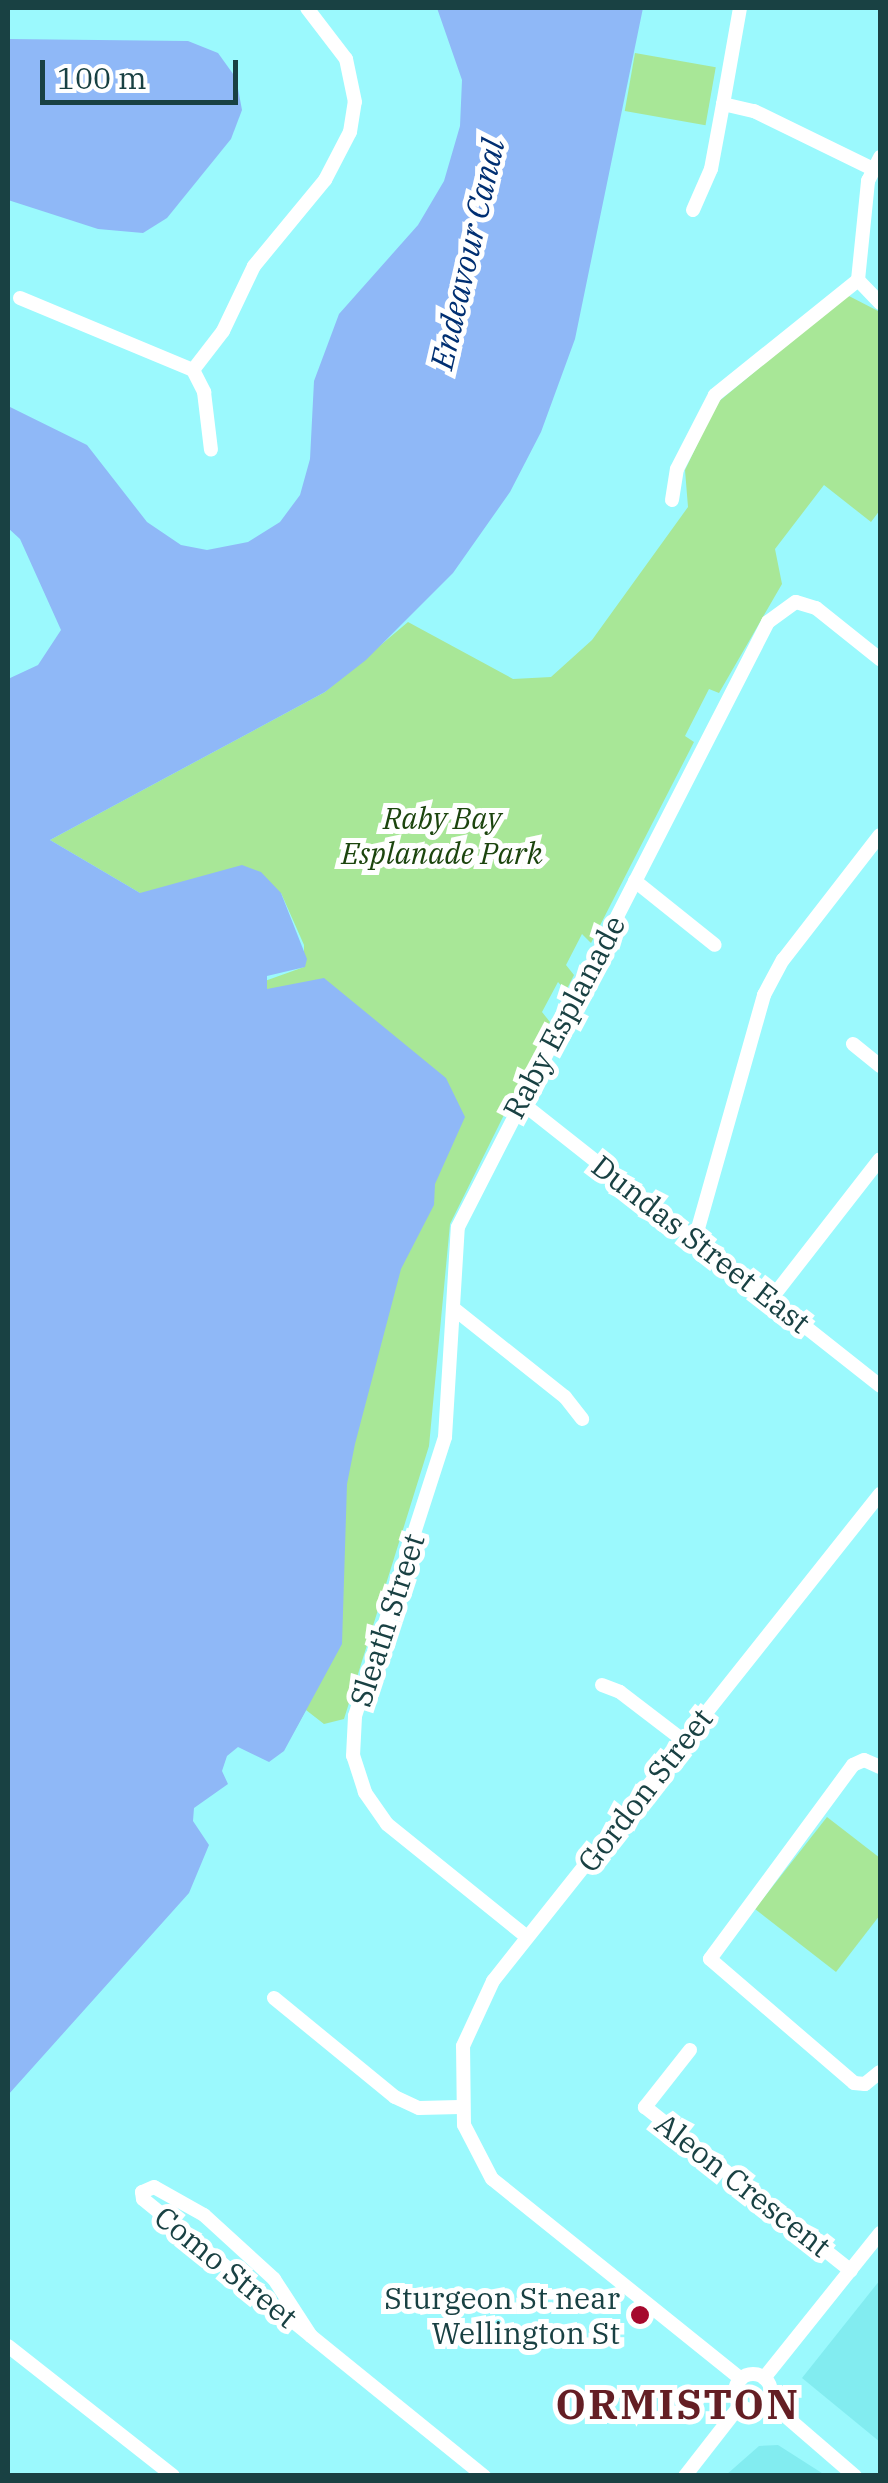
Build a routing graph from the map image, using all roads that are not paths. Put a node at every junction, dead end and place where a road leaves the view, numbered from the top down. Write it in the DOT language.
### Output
graph roads {
  1 [pos="307,8"];
  2 [pos="740,8"];
  3 [pos="723,104"];
  4 [pos="877,163"];
  5 [pos="693,210"];
  6 [pos="858,280"];
  7 [pos="20,298"];
  8 [pos="880,303"];
  9 [pos="193,370"];
  10 [pos="211,450"];
  11 [pos="672,500"];
  12 [pos="880,659"];
  13 [pos="880,835"];
  14 [pos="635,882"];
  15 [pos="716,945"];
  16 [pos="853,1044"];
  17 [pos="880,1066"];
  18 [pos="522,1102"];
  19 [pos="880,1160"];
  20 [pos="695,1239"];
  21 [pos="771,1299"];
  22 [pos="453,1308"];
  23 [pos="880,1386"];
  24 [pos="582,1418"];
  25 [pos="436,1470"];
  26 [pos="880,1494"];
  27 [pos="602,1685"];
  28 [pos="684,1741"];
  29 [pos="880,1767"];
  30 [pos="527,1937"];
  31 [pos="274,1998"];
  32 [pos="690,2050"];
  33 [pos="880,2072"];
  34 [pos="460,2107"];
  35 [pos="880,2234"];
  36 [pos="851,2271"];
  37 [pos="311,2336"];
  38 [pos="8,2346"];
  39 [pos="764,2378"];
  40 [pos="741,2379"];
  41 [pos="768,2402"];
  42 [pos="741,2404"];
  43 [pos="171,2475"];
  44 [pos="484,2476"];
  45 [pos="685,2476"];
  46 [pos="855,2476"];
  1 -- 9 [label="street"];
  2 -- 3 [label="street"];
  3 -- 4 [label="street"];
  3 -- 5 [label="street"];
  4 -- 6 [label="street"];
  6 -- 8 [label="street"];
  6 -- 11 [label="street"];
  7 -- 9 [label="street"];
  9 -- 10 [label="street"];
  12 -- 14 [label="street, Raby Esplanade"];
  13 -- 20 [label="street"];
  14 -- 15 [label="street"];
  14 -- 18 [label="street, Raby Esplanade"];
  16 -- 17 [label="street"];
  18 -- 20 [label="street, Dundas Street East"];
  18 -- 22 [label="street, Raby Esplanade"];
  19 -- 21 [label="street"];
  20 -- 21 [label="street, Dundas Street East"];
  21 -- 23 [label="street, Dundas Street East"];
  22 -- 24 [label="street"];
  22 -- 25 [label="street, Raby Esplanade"];
  25 -- 30 [label="street, Sleath Street"];
  26 -- 28 [label="street, Gordon Street"];
  27 -- 28 [label="street"];
  28 -- 30 [label="street, Gordon Street"];
  29 -- 33 [label="street"];
  30 -- 34 [label="street, Gordon Street"];
  31 -- 34 [label="street"];
  32 -- 36 [label="street, Aleon Crescent"];
  34 -- 40 [label="street"];
  35 -- 36 [label="street"];
  36 -- 39 [label="street"];
  37 -- 37 [label="street, Como Street"];
  37 -- 44 [label="street, Como Street"];
  38 -- 43 [label="street"];
  39 -- 40 [label="street"];
  39 -- 41 [label="street"];
  40 -- 42 [label="street"];
  41 -- 42 [label="street"];
  41 -- 46 [label="street"];
  42 -- 45 [label="street"];
}
